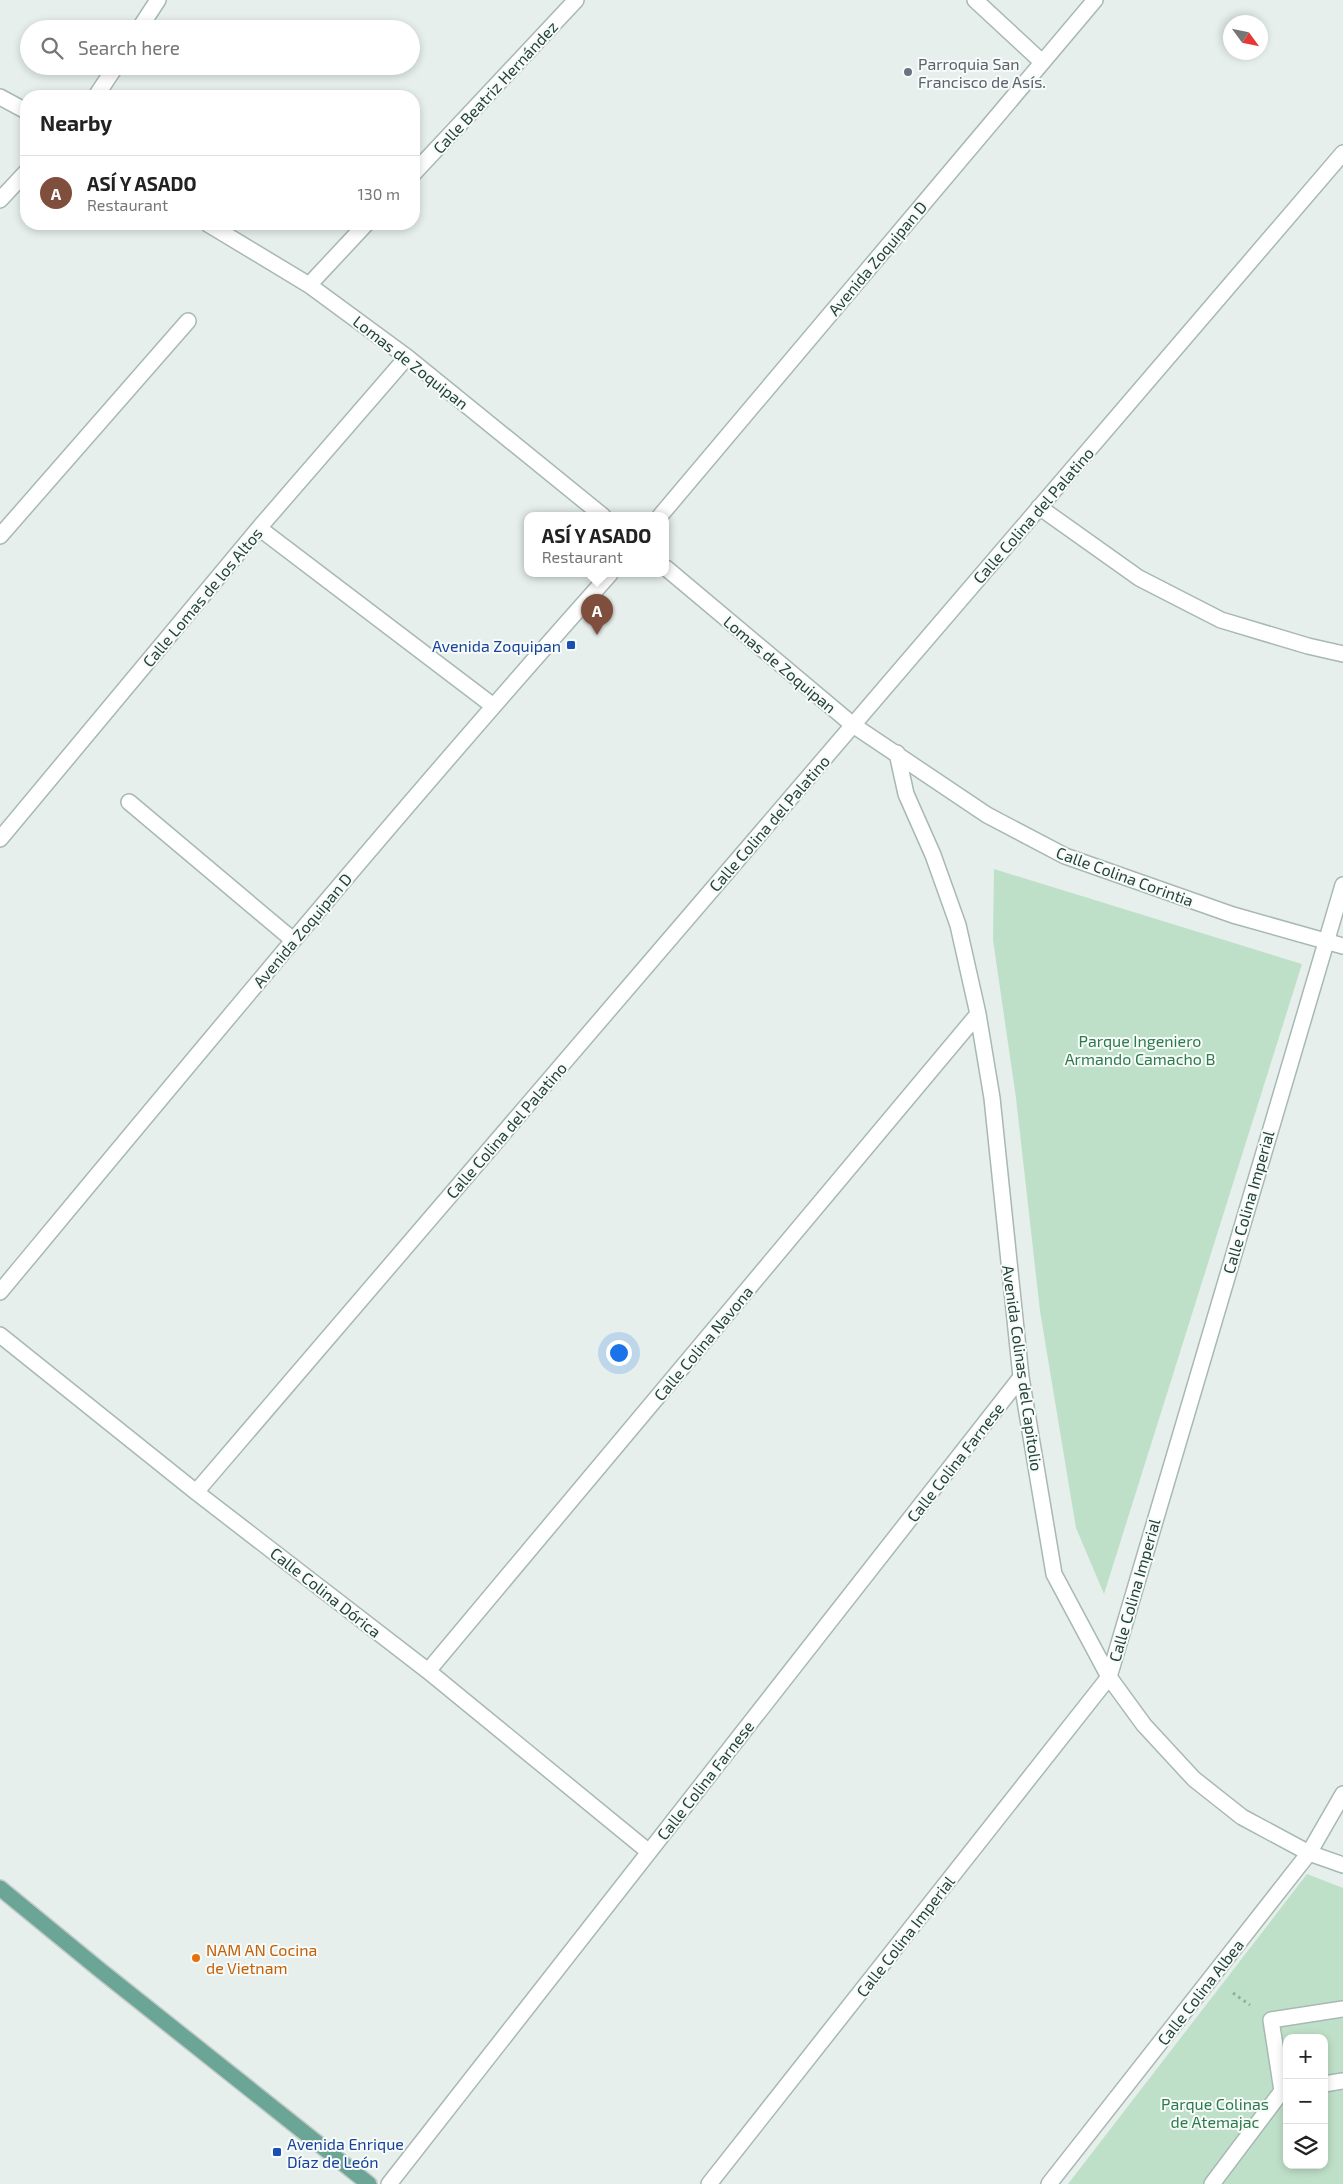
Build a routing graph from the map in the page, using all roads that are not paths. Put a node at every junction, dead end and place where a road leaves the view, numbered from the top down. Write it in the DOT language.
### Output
graph roads {
  1 [pos="158,0"];
  2 [pos="576,0"];
  3 [pos="975,0"];
  4 [pos="1095,0"];
  5 [pos="145,20"];
  6 [pos="1042,62"];
  7 [pos="110,75"];
  8 [pos="100,90"];
  9 [pos="0,96"];
  10 [pos="20,108"];
  11 [pos="1343,154"];
  12 [pos="420,167"];
  13 [pos="20,178"];
  14 [pos="0,200"];
  15 [pos="218,230"];
  16 [pos="360,230"];
  17 [pos="309,285"];
  18 [pos="188,321"];
  19 [pos="407,357"];
  20 [pos="1039,508"];
  21 [pos="598,512"];
  22 [pos="663,512"];
  23 [pos="259,528"];
  24 [pos="0,536"];
  25 [pos="669,571"];
  26 [pos="607,577"];
  27 [pos="1343,654"];
  28 [pos="492,705"];
  29 [pos="853,725"];
  30 [pos="897,753"];
  31 [pos="129,802"];
  32 [pos="0,839"];
  33 [pos="1343,885"];
  34 [pos="293,940"];
  35 [pos="1326,940"];
  36 [pos="1343,946"];
  37 [pos="978,1014"];
  38 [pos="0,1292"];
  39 [pos="0,1335"];
  40 [pos="1021,1377"];
  41 [pos="196,1492"];
  42 [pos="428,1672"];
  43 [pos="1108,1677"];
  44 [pos="1343,1794"];
  45 [pos="649,1852"];
  46 [pos="1309,1853"];
  47 [pos="1343,1865"];
  48 [pos="0,1888"];
  49 [pos="1343,2009"];
  50 [pos="1283,2080"];
  51 [pos="1343,2082"];
  52 [pos="1328,2084"];
  53 [pos="1283,2093"];
  54 [pos="369,2184"];
  55 [pos="389,2184"];
  56 [pos="709,2184"];
  57 [pos="1048,2184"];
  58 [pos="1212,2184"];
  1 -- 5 [label="street"];
  2 -- 12 [label="street, Calle Beatriz Hernández"];
  3 -- 6 [label="street"];
  4 -- 6 [label="street, Avenida Zoquipan D"];
  6 -- 22 [label="street, Avenida Zoquipan D"];
  7 -- 8 [label="street"];
  9 -- 10 [label="street"];
  11 -- 20 [label="street, Calle Colina del Palatino"];
  13 -- 14 [label="street"];
  15 -- 17 [label="street, Lomas de Zoquipan"];
  16 -- 17 [label="street"];
  17 -- 19 [label="street, Lomas de Zoquipan"];
  18 -- 24 [label="street"];
  19 -- 21 [label="street, Lomas de Zoquipan"];
  19 -- 23 [label="street, Calle Lomas de los Altos"];
  20 -- 27 [label="street"];
  20 -- 29 [label="street, Calle Colina del Palatino"];
  23 -- 28 [label="street"];
  23 -- 32 [label="street, Calle Lomas de los Altos"];
  25 -- 29 [label="street, Lomas de Zoquipan"];
  26 -- 28 [label="street, Avenida Zoquipan D"];
  28 -- 34 [label="street, Avenida Zoquipan D"];
  29 -- 30 [label="street, Lomas de Zoquipan"];
  29 -- 41 [label="street, Calle Colina del Palatino"];
  30 -- 35 [label="street, Calle Colina Corintia"];
  30 -- 37 [label="street, Avenida Colinas del Capitolio"];
  31 -- 34 [label="street"];
  33 -- 35 [label="street, Calle Colina Imperial"];
  34 -- 38 [label="street, Avenida Zoquipan D"];
  35 -- 36 [label="street, Calle Colina Corintia"];
  35 -- 43 [label="street, Calle Colina Imperial"];
  37 -- 40 [label="street, Avenida Colinas del Capitolio"];
  37 -- 42 [label="street, Calle Colina Navona"];
  39 -- 41 [label="street, Calle Colina Dórica"];
  40 -- 43 [label="street, Avenida Colinas del Capitolio"];
  40 -- 45 [label="street, Calle Colina Farnese"];
  41 -- 42 [label="street, Calle Colina Dórica"];
  42 -- 45 [label="street, Calle Colina Dórica"];
  43 -- 46 [label="street, Avenida Colinas del Capitolio"];
  43 -- 56 [label="street, Calle Colina Imperial"];
  44 -- 46 [label="street, Calle Colina Albea"];
  45 -- 55 [label="street, Calle Colina Farnese"];
  46 -- 47 [label="street, Avenida Colinas del Capitolio"];
  46 -- 57 [label="street, Calle Colina Albea"];
  48 -- 54 [label="main road"];
  49 -- 50 [label="street"];
  51 -- 52 [label="street"];
  53 -- 58 [label="street"];
}
